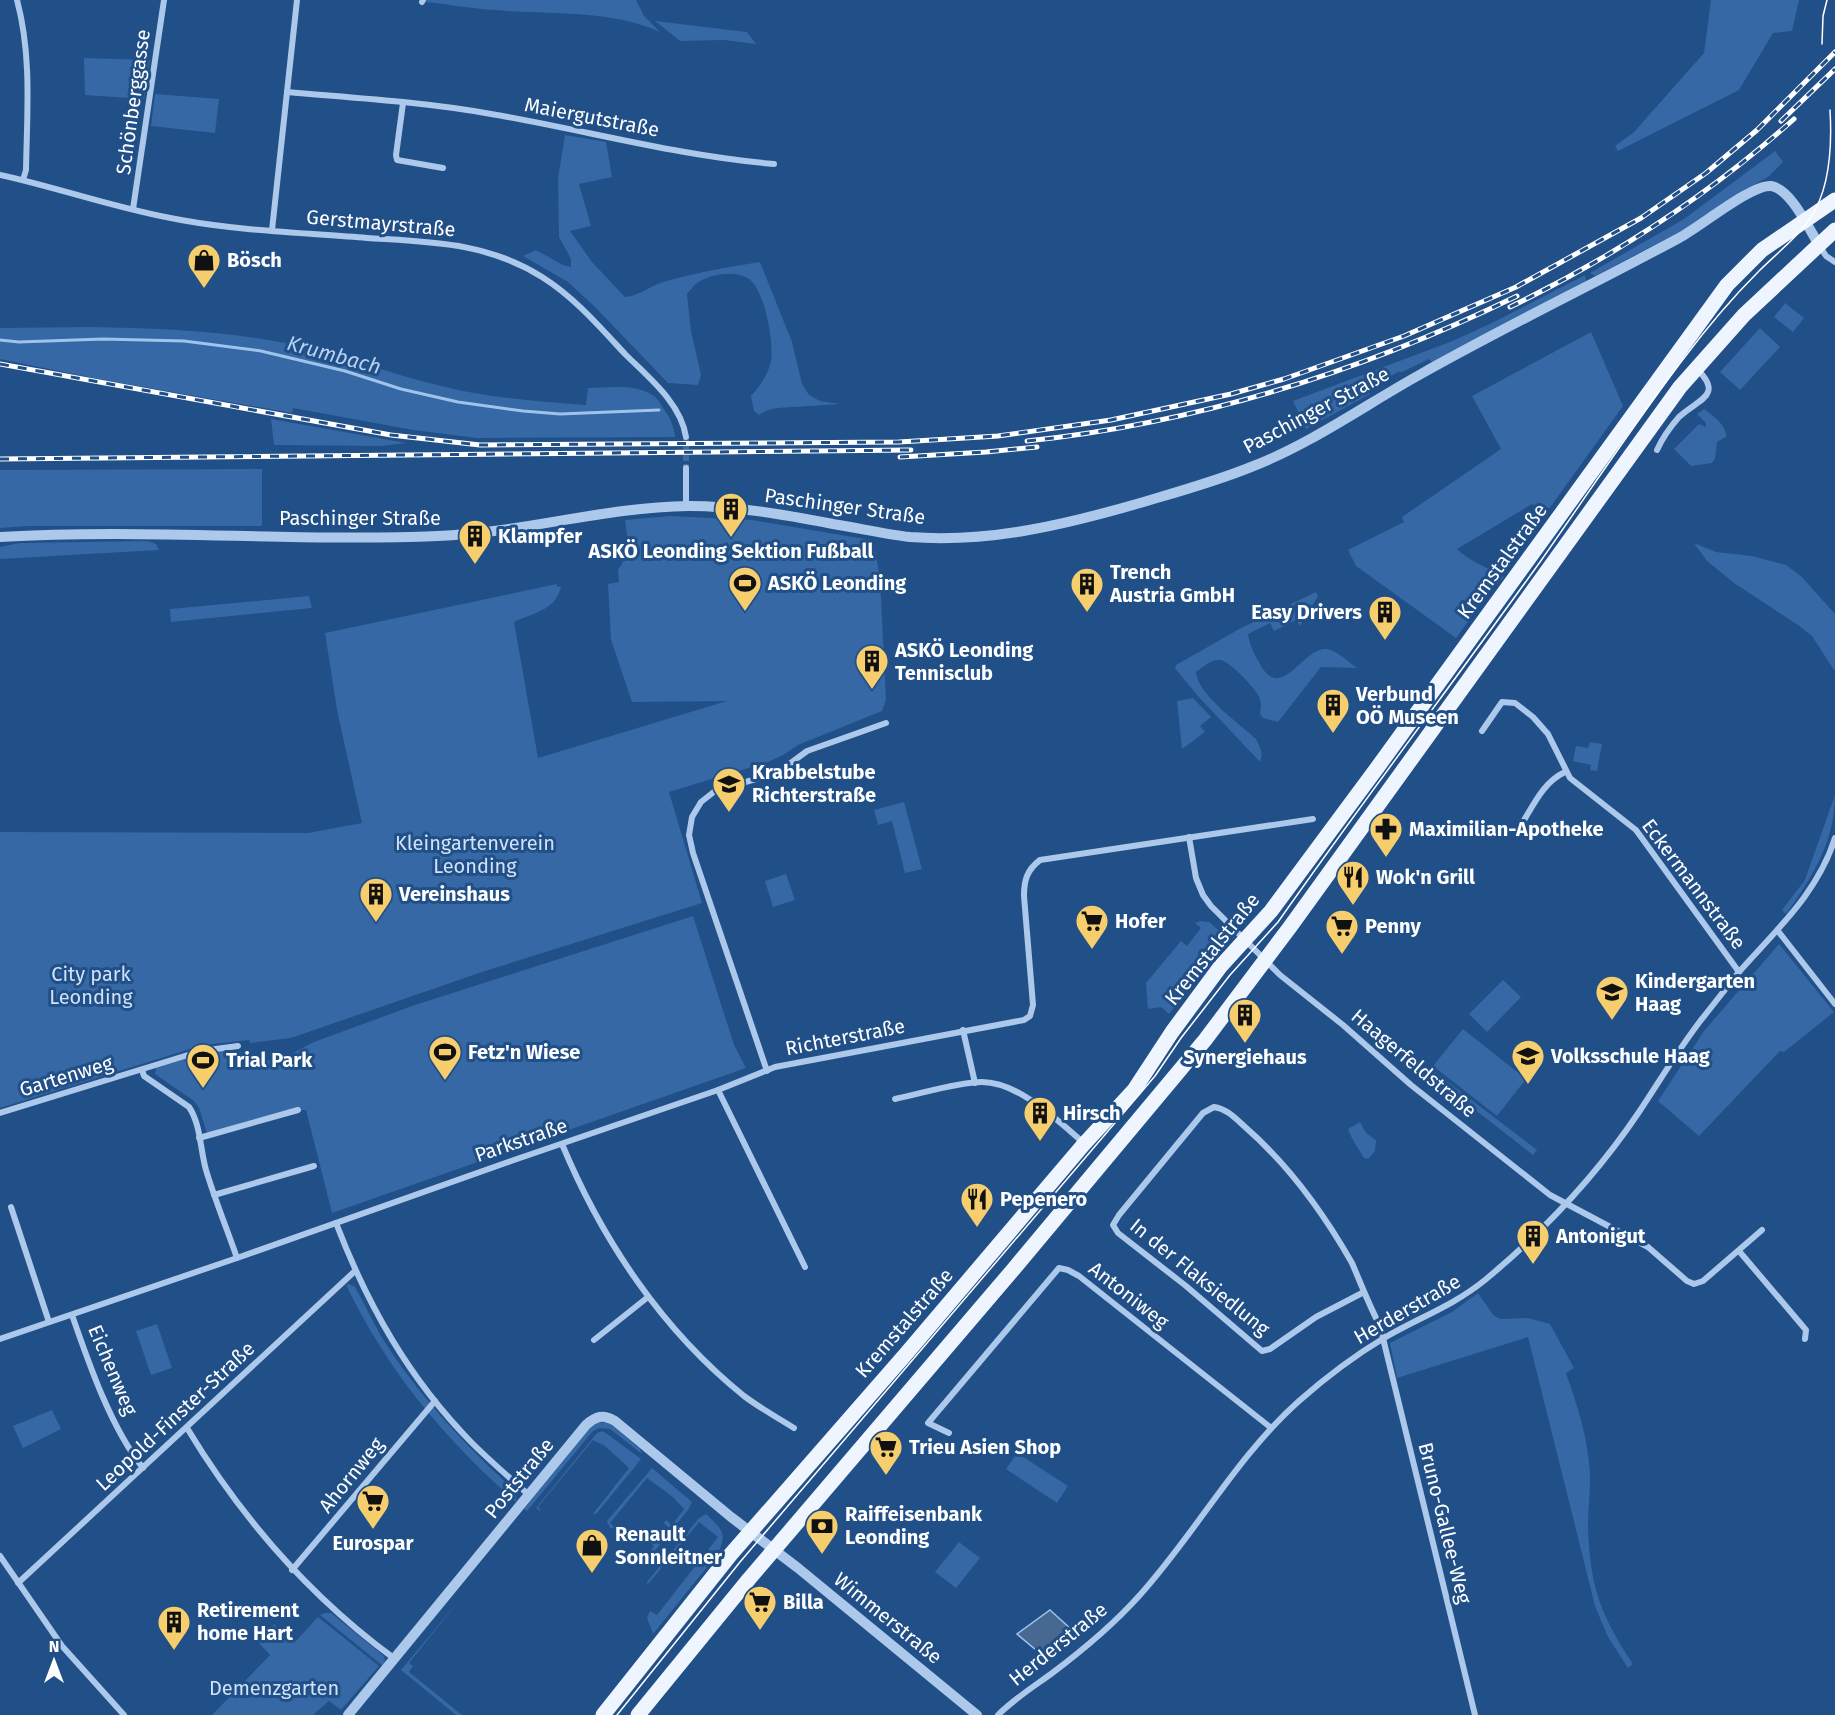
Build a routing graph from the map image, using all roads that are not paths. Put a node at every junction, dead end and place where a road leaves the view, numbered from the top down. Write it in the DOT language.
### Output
graph roads {
  1 [pos="18,0"];
  2 [pos="164,0"];
  3 [pos="297,0"];
  4 [pos="287,92"];
  5 [pos="403,103"];
  6 [pos="774,164"];
  7 [pos="443,168"];
  8 [pos="0,175"];
  9 [pos="23,180"];
  10 [pos="1835,200"];
  11 [pos="134,209"];
  12 [pos="1804,220"];
  13 [pos="1835,230"];
  14 [pos="272,231"];
  15 [pos="1819,245"];
  16 [pos="1835,262"];
  17 [pos="1696,368"];
  18 [pos="686,437"];
  19 [pos="1657,450"];
  20 [pos="686,468"];
  21 [pos="686,506"];
  22 [pos="0,537"];
  23 [pos="886,723"];
  24 [pos="1482,731"];
  25 [pos="1565,772"];
  26 [pos="1313,819"];
  27 [pos="1523,822"];
  28 [pos="1189,837"];
  29 [pos="1835,838"];
  30 [pos="1778,931"];
  31 [pos="1245,940"];
  32 [pos="1265,960"];
  33 [pos="1739,972"];
  34 [pos="1835,1004"];
  35 [pos="963,1030"];
  36 [pos="238,1046"];
  37 [pos="142,1070"];
  38 [pos="767,1071"];
  39 [pos="975,1083"];
  40 [pos="718,1090"];
  41 [pos="895,1099"];
  42 [pos="298,1110"];
  43 [pos="0,1113"];
  44 [pos="199,1138"];
  45 [pos="562,1144"];
  46 [pos="1084,1144"];
  47 [pos="314,1166"];
  48 [pos="214,1195"];
  49 [pos="1567,1203"];
  50 [pos="11,1207"];
  51 [pos="336,1223"];
  52 [pos="1762,1230"];
  53 [pos="1739,1251"];
  54 [pos="237,1258"];
  55 [pos="805,1267"];
  56 [pos="355,1271"];
  57 [pos="1364,1292"];
  58 [pos="648,1296"];
  59 [pos="72,1315"];
  60 [pos="50,1322"];
  61 [pos="0,1339"];
  62 [pos="1383,1339"];
  63 [pos="1805,1339"];
  64 [pos="594,1340"];
  65 [pos="435,1401"];
  66 [pos="1270,1427"];
  67 [pos="187,1428"];
  68 [pos="794,1428"];
  69 [pos="949,1433"];
  70 [pos="143,1468"];
  71 [pos="529,1495"];
  72 [pos="750,1532"];
  73 [pos="774,1550"];
  74 [pos="0,1556"];
  75 [pos="292,1570"];
  76 [pos="18,1583"];
  77 [pos="395,1659"];
  78 [pos="124,1715"];
  79 [pos="348,1715"];
  80 [pos="603,1715"];
  81 [pos="638,1715"];
  82 [pos="977,1715"];
  83 [pos="998,1715"];
  84 [pos="1475,1715"];
  1 -- 9 [label="street"];
  2 -- 11 [label="street, Schönberggasse"];
  3 -- 4 [label="street"];
  4 -- 5 [label="street, Maiergutstraße"];
  4 -- 14 [label="street"];
  5 -- 6 [label="street, Maiergutstraße"];
  5 -- 7 [label="street"];
  8 -- 9 [label="street, Gerstmayrstraße"];
  9 -- 11 [label="street, Gerstmayrstraße"];
  10 -- 12 [label="main road, Kremstalstraße"];
  11 -- 14 [label="street, Gerstmayrstraße"];
  12 -- 15 [label="street, Paschinger Straße"];
  12 -- 21 [label="street, Paschinger Straße"];
  12 -- 31 [label="main road, Kremstalstraße"];
  13 -- 15 [label="main road"];
  14 -- 18 [label="street, Gerstmayrstraße"];
  15 -- 16 [label="street"];
  15 -- 17 [label="main road"];
  17 -- 19 [label="street"];
  17 -- 32 [label="main road"];
  20 -- 21 [label="street"];
  21 -- 22 [label="street, Paschinger Straße"];
  23 -- 38 [label="street, Richterstraße"];
  24 -- 25 [label="street, Eckermannstraße"];
  25 -- 27 [label="street"];
  25 -- 33 [label="street, Eckermannstraße"];
  26 -- 28 [label="street, Richterstraße"];
  28 -- 31 [label="street"];
  28 -- 35 [label="street, Richterstraße"];
  29 -- 30 [label="street, Herderstraße"];
  30 -- 33 [label="street, Herderstraße"];
  30 -- 34 [label="street"];
  31 -- 32 [label="street, Haagerfeldstraße"];
  31 -- 46 [label="main road, Kremstalstraße"];
  32 -- 49 [label="street, Haagerfeldstraße"];
  32 -- 73 [label="main road"];
  33 -- 49 [label="street, Herderstraße"];
  35 -- 38 [label="street, Richterstraße"];
  35 -- 39 [label="street"];
  36 -- 37 [label="street, Gartenweg"];
  37 -- 43 [label="street, Gartenweg"];
  37 -- 44 [label="street, Gartenweg"];
  38 -- 40 [label="street, Parkstraße"];
  39 -- 41 [label="street"];
  39 -- 46 [label="street"];
  40 -- 45 [label="street, Parkstraße"];
  40 -- 55 [label="street"];
  42 -- 44 [label="street"];
  44 -- 48 [label="street, Gartenweg"];
  45 -- 51 [label="street, Parkstraße"];
  45 -- 58 [label="street"];
  46 -- 72 [label="main road, Kremstalstraße"];
  47 -- 48 [label="street"];
  48 -- 54 [label="street, Gartenweg"];
  49 -- 53 [label="street, Haagerfeldstraße"];
  49 -- 62 [label="street, Herderstraße"];
  50 -- 60 [label="street"];
  51 -- 54 [label="street, Parkstraße"];
  51 -- 56 [label="street"];
  52 -- 53 [label="street"];
  53 -- 63 [label="street"];
  54 -- 59 [label="street"];
  56 -- 65 [label="street"];
  56 -- 67 [label="street, Leopold-Finster-Straße"];
  57 -- 57 [label="street, In der Flaksiedlung"];
  57 -- 62 [label="street, In der Flaksiedlung"];
  58 -- 64 [label="street"];
  58 -- 68 [label="street"];
  59 -- 60 [label="street"];
  59 -- 70 [label="street, Eichenweg"];
  60 -- 61 [label="street"];
  62 -- 66 [label="street, Herderstraße"];
  62 -- 84 [label="street, Bruno-Gallee-Weg"];
  65 -- 71 [label="street"];
  65 -- 75 [label="street, Ahornweg"];
  66 -- 69 [label="street, Antoniweg"];
  66 -- 83 [label="street, Herderstraße"];
  67 -- 70 [label="street, Leopold-Finster-Straße"];
  67 -- 75 [label="street"];
  70 -- 76 [label="street, Leopold-Finster-Straße"];
  71 -- 72 [label="street, Poststraße"];
  71 -- 77 [label="street, Poststraße"];
  72 -- 73 [label="street, Poststraße"];
  72 -- 80 [label="main road, Kremstalstraße"];
  73 -- 81 [label="main road"];
  73 -- 82 [label="street, Wimmerstraße"];
  74 -- 76 [label="street"];
  75 -- 77 [label="street"];
  76 -- 78 [label="street"];
  77 -- 79 [label="street, Poststraße"];
}
